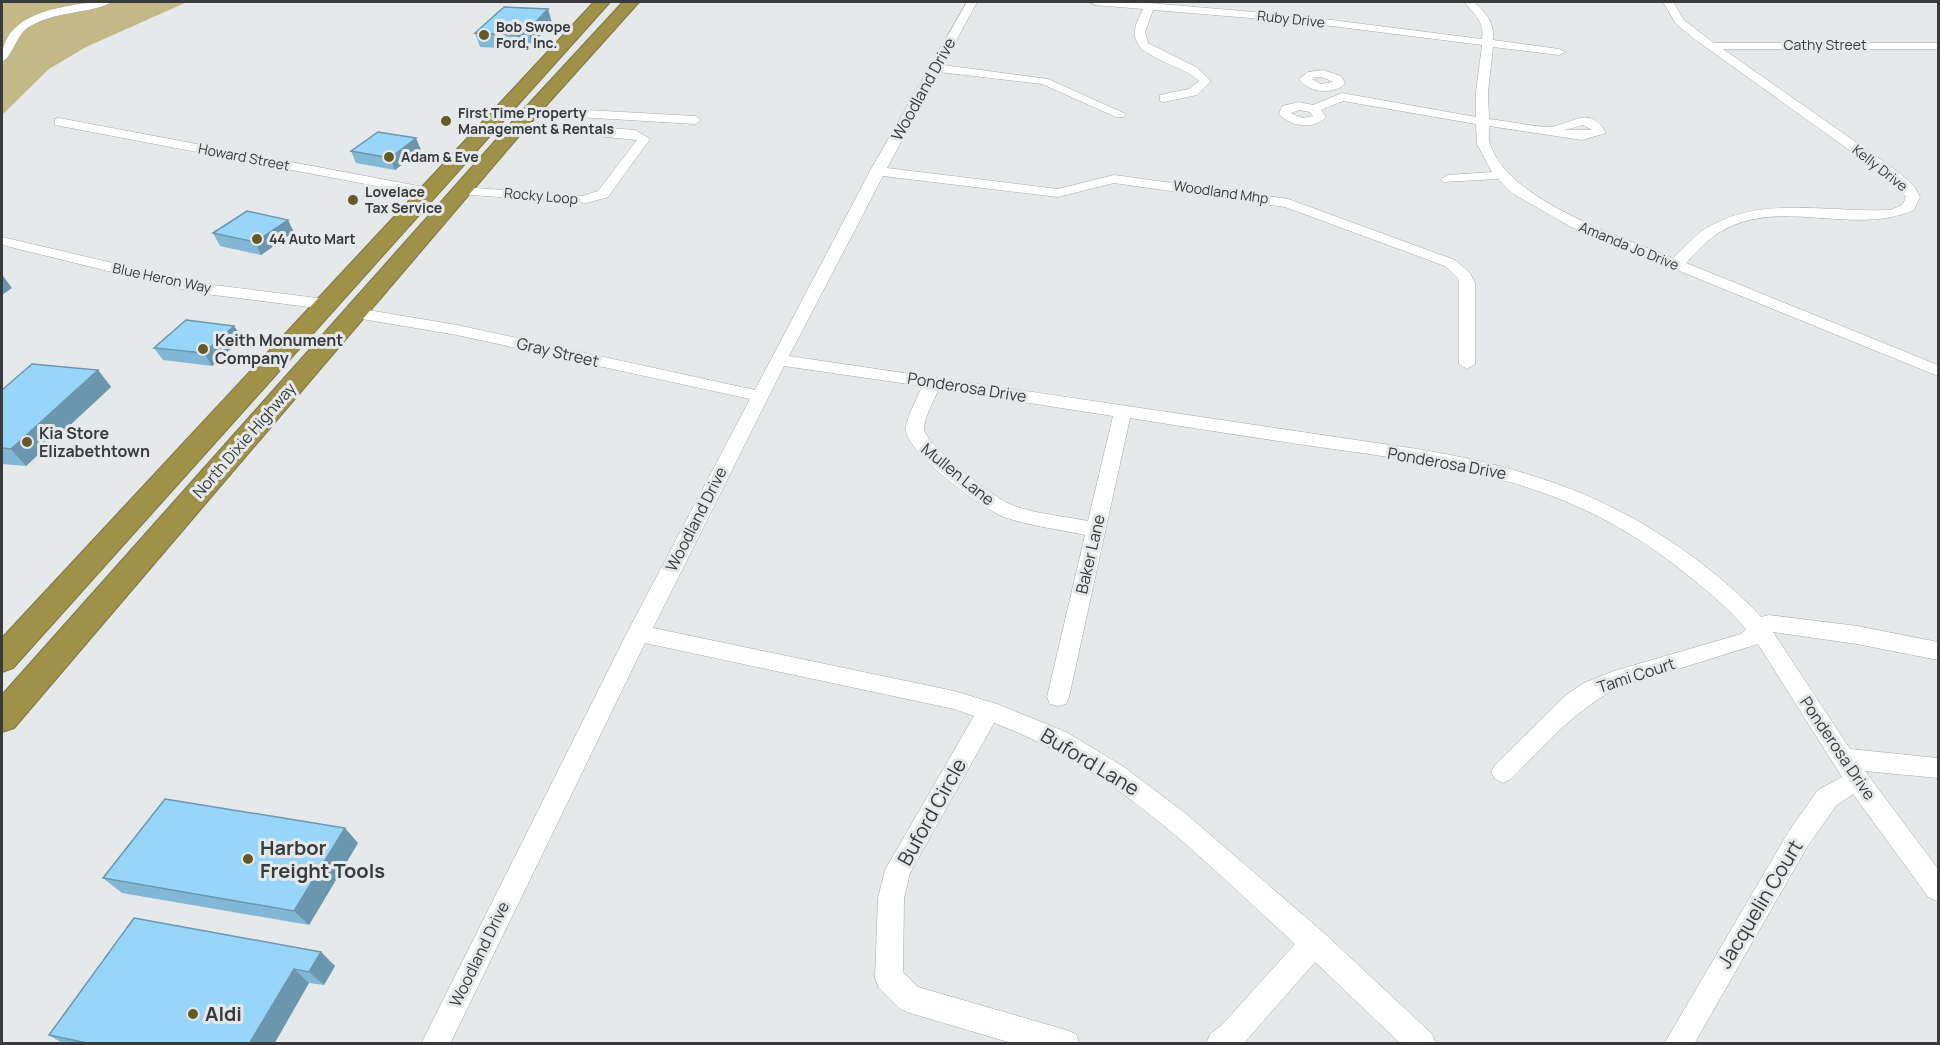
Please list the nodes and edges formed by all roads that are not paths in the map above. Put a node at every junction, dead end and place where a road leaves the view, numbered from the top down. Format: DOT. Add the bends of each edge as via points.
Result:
graph roads {
  1 [pos="106,2"];
  2 [pos="602,2"];
  3 [pos="615,2"];
  4 [pos="631,2"];
  5 [pos="972,2"];
  6 [pos="1095,2"];
  7 [pos="1469,2"];
  8 [pos="1668,2"];
  9 [pos="1149,6"];
  10 [pos="595,43"];
  11 [pos="1486,44"];
  12 [pos="1712,46"];
  13 [pos="1938,46"];
  14 [pos="1559,52"];
  15 [pos="2,58"];
  16 [pos="551,58"];
  17 [pos="935,68"];
  18 [pos="1331,87"];
  19 [pos="1342,97"];
  20 [pos="1164,98"];
  21 [pos="1314,109"];
  22 [pos="1120,114"];
  23 [pos="518,116"];
  24 [pos="695,120"];
  25 [pos="59,122"];
  26 [pos="1481,122"];
  27 [pos="1547,131"];
  28 [pos="499,148"];
  29 [pos="877,171"];
  30 [pos="1501,175"];
  31 [pos="1448,179"];
  32 [pos="462,191"];
  33 [pos="429,192"];
  34 [pos="2,241"];
  35 [pos="1675,265"];
  36 [pos="325,304"];
  37 [pos="356,313"];
  38 [pos="778,360"];
  39 [pos="1467,364"];
  40 [pos="1938,371"];
  41 [pos="933,381"];
  42 [pos="759,396"];
  43 [pos="1123,411"];
  44 [pos="1095,530"];
  45 [pos="59,596"];
  46 [pos="1759,629"];
  47 [pos="638,633"];
  48 [pos="1938,651"];
  49 [pos="2,659"];
  50 [pos="14,682"];
  51 [pos="1058,697"];
  52 [pos="989,711"];
  53 [pos="2,718"];
  54 [pos="1844,759"];
  55 [pos="1938,768"];
  56 [pos="1503,772"];
  57 [pos="1859,781"];
  58 [pos="1938,889"];
  59 [pos="1315,942"];
  60 [pos="435,1044"];
  61 [pos="1066,1044"];
  62 [pos="1220,1044"];
  63 [pos="1422,1044"];
  64 [pos="1678,1044"];
  1 -- 15 [label="street" via="25,25 12,35"];
  2 -- 16 [label="highway, North Dixie Highway"];
  3 -- 10 [label="highway" via="587,34 586,38"];
  4 -- 10 [label="highway, North Dixie Highway"];
  5 -- 17 [label="street, Woodland Drive"];
  6 -- 9 [label="street, Ruby Drive"];
  7 -- 11 [label="street, Amanda Jo Drive" via="1488,26"];
  8 -- 12 [label="street, Kelly Drive" via="1680,22"];
  9 -- 11 [label="street, Ruby Drive" via="1300,19"];
  9 -- 20 [label="street" via="1140,32 1143,44 1205,81 1196,91"];
  10 -- 23 [label="highway, North Dixie Highway"];
  11 -- 14 [label="street, Ruby Drive"];
  11 -- 26 [label="street, Amanda Jo Drive"];
  12 -- 13 [label="street, Cathy Street"];
  12 -- 35 [label="street, Kelly Drive" via="1892,174 1909,189 1912,202 1900,212 1883,215 1776,214 1740,219 1710,232"];
  16 -- 23 [label="highway, North Dixie Highway"];
  16 -- 28 [label="highway" via="559,59 560,63 500,130"];
  17 -- 22 [label="street" via="1044,81"];
  17 -- 29 [label="street, Woodland Drive"];
  18 -- 19 [label="street"];
  19 -- 21 [label="street"];
  19 -- 26 [label="street"];
  23 -- 24 [label="street"];
  23 -- 28 [label="highway, North Dixie Highway"];
  23 -- 32 [label="street, Rocky Loop" via="635,134 644,139 607,190 597,197 582,200"];
  23 -- 33 [label="highway, North Dixie Highway"];
  23 -- 37 [label="highway" via="475,153 351,292 347,306"];
  25 -- 33 [label="street, Howard Street"];
  26 -- 27 [label="street"];
  26 -- 30 [label="street, Amanda Jo Drive" via="1487,153"];
  28 -- 32 [label="highway, North Dixie Highway"];
  29 -- 38 [label="street, Woodland Drive"];
  29 -- 39 [label="street, Woodland Mhp" via="1058,193 1114,179 1288,203 1428,254 1459,270 1467,284"];
  30 -- 31 [label="street"];
  30 -- 35 [label="street, Amanda Jo Drive" via="1556,214"];
  32 -- 37 [label="highway, North Dixie Highway"];
  33 -- 36 [label="highway, North Dixie Highway"];
  34 -- 36 [label="street, Blue Heron Way" via="198,288"];
  35 -- 40 [label="street, Amanda Jo Drive"];
  36 -- 45 [label="highway, North Dixie Highway"];
  36 -- 50 [label="highway" via="324,321 311,338 60,623"];
  37 -- 42 [label="street, Gray Street" via="457,330"];
  37 -- 50 [label="highway, North Dixie Highway"];
  38 -- 41 [label="street, Ponderosa Drive"];
  38 -- 42 [label="street, Woodland Drive"];
  41 -- 43 [label="street, Ponderosa Drive"];
  41 -- 44 [label="street, Mullen Lane" via="915,428 918,441 930,453 994,505"];
  42 -- 47 [label="street, Woodland Drive"];
  43 -- 44 [label="street, Baker Lane"];
  43 -- 46 [label="street, Ponderosa Drive" via="1435,459 1489,469 1561,490 1633,526 1715,587"];
  44 -- 51 [label="street, Baker Lane"];
  45 -- 49 [label="highway, North Dixie Highway"];
  45 -- 50 [label="highway" via="32,640"];
  46 -- 48 [label="street" via="1775,623"];
  46 -- 54 [label="street, Ponderosa Drive"];
  46 -- 56 [label="street, Tami Court" via="1748,640 1592,690 1574,702"];
  47 -- 52 [label="street, Buford Lane" via="954,700"];
  47 -- 60 [label="street, Woodland Drive"];
  50 -- 53 [label="highway, North Dixie Highway"];
  52 -- 59 [label="street, Buford Lane" via="1072,747 1151,799"];
  52 -- 61 [label="street, Buford Circle" via="898,870 891,898 889,978 910,999"];
  54 -- 55 [label="street"];
  54 -- 57 [label="street, Ponderosa Drive"];
  57 -- 58 [label="street, Ponderosa Drive"];
  57 -- 64 [label="street, Jacquelin Court" via="1839,788 1827,798 1798,839"];
  59 -- 62 [label="street"];
  59 -- 63 [label="street, Buford Lane"];
}
